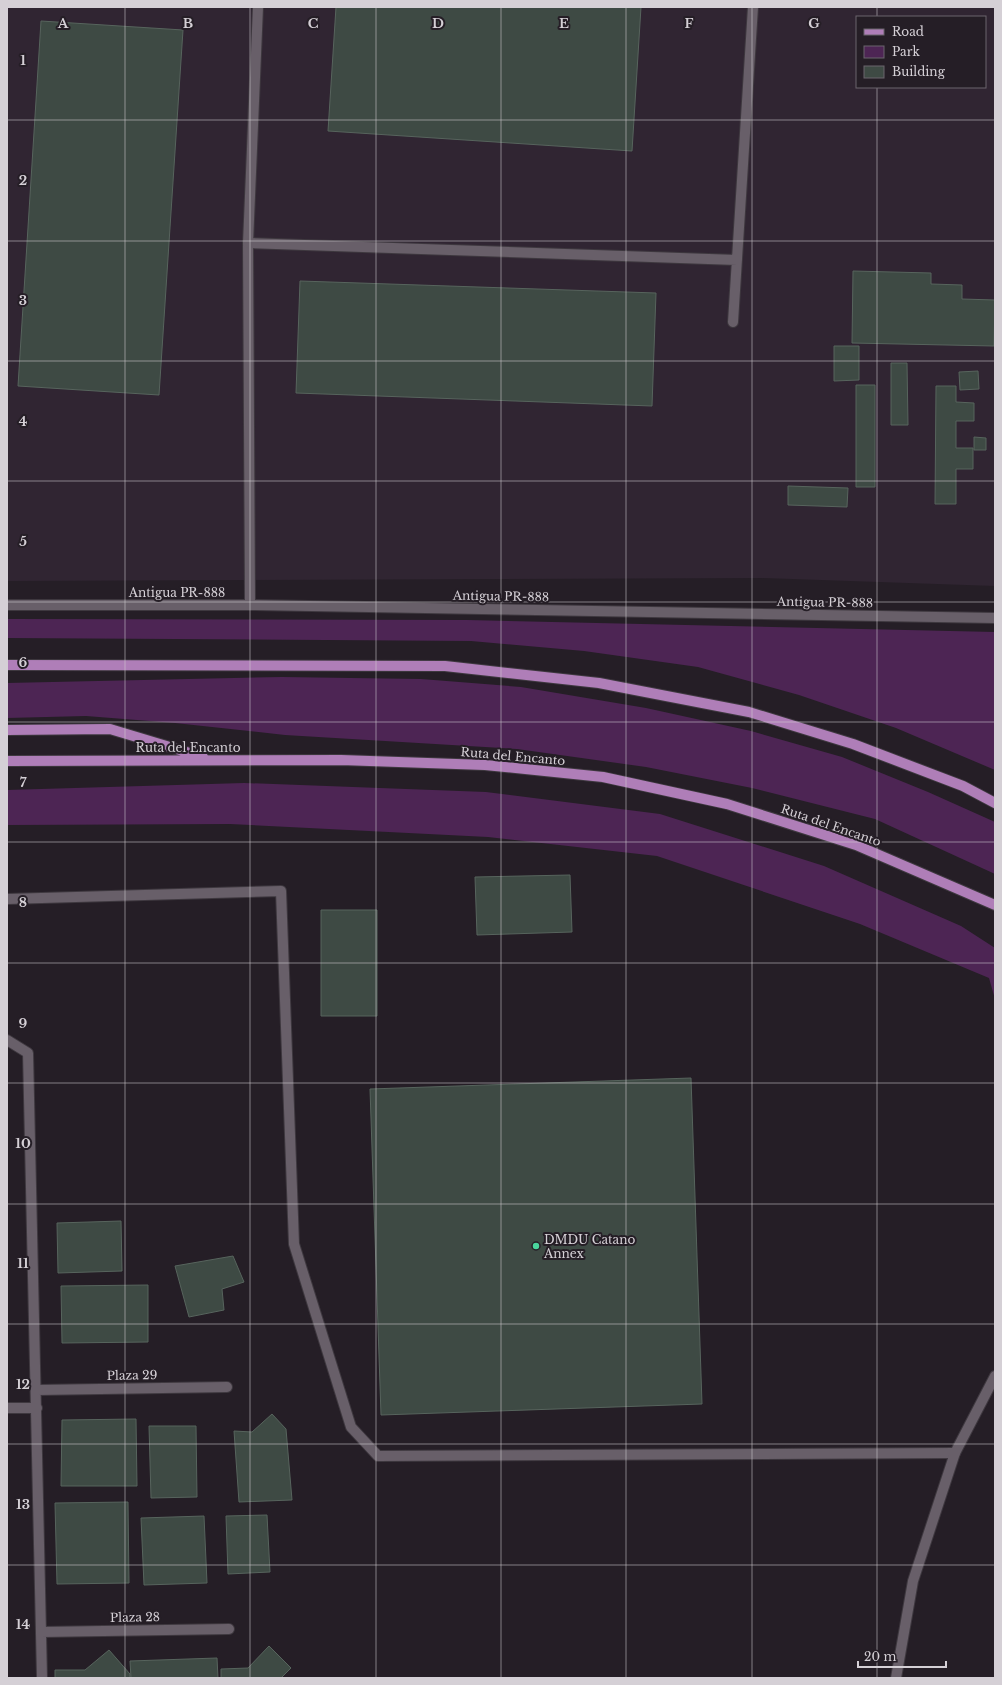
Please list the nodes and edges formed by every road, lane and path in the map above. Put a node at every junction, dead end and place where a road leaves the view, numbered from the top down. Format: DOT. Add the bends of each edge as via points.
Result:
graph roads {
  1 [pos="258,7"];
  2 [pos="753,7"];
  3 [pos="248,243"];
  4 [pos="737,260"];
  5 [pos="733,322"];
  6 [pos="7,605"];
  7 [pos="250,605"];
  8 [pos="995,618"];
  9 [pos="7,665"];
  10 [pos="7,730"];
  11 [pos="214,760"];
  12 [pos="7,761"];
  13 [pos="995,803"];
  14 [pos="7,899"];
  15 [pos="995,905"];
  16 [pos="7,1040"];
  17 [pos="995,1376"];
  18 [pos="227,1386"];
  19 [pos="37,1390"];
  20 [pos="7,1408"];
  21 [pos="37,1408"];
  22 [pos="955,1453"];
  23 [pos="229,1629"];
  24 [pos="41,1632"];
  25 [pos="42,1678"];
  26 [pos="896,1678"];
  1 -- 3 [label="street"];
  2 -- 4 [label="street"];
  3 -- 4 [label="street"];
  3 -- 7 [label="street"];
  4 -- 5 [label="street"];
  6 -- 7 [label="street, Antigua PR-888"];
  7 -- 8 [label="street, Antigua PR-888"];
  9 -- 13 [label="main road" via="446,666 599,683 749,712 853,744 963,786"];
  10 -- 11 [label="main road" via="110,729"];
  11 -- 12 [label="main road, Ruta del Encanto"];
  11 -- 15 [label="main road, Ruta del Encanto" via="341,760 485,765 602,777 727,804 856,845"];
  14 -- 22 [label="street" via="281,891 294,1244 351,1427 378,1456"];
  16 -- 19 [label="street" via="28,1053"];
  17 -- 22 [label="street"];
  18 -- 19 [label="street, Plaza 29"];
  19 -- 21 [label="street"];
  20 -- 21 [label="street"];
  21 -- 24 [label="street"];
  22 -- 26 [label="street" via="913,1581"];
  23 -- 24 [label="street, Plaza 28"];
  24 -- 25 [label="street"];
}
